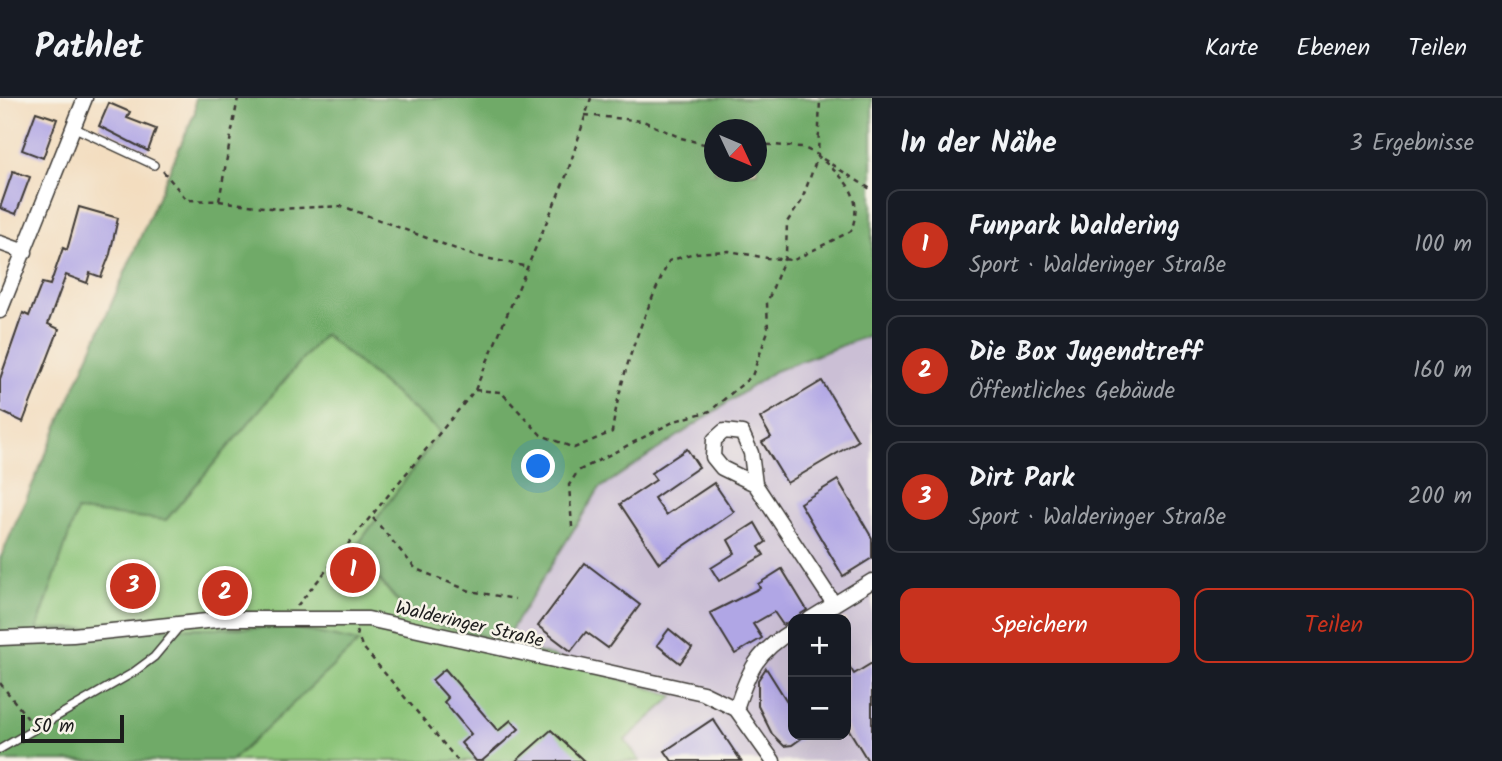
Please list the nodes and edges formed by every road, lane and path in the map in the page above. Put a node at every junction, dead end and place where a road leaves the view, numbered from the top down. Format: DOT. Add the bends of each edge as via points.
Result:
graph roads {
  1 [pos="85,98"];
  2 [pos="238,98"];
  3 [pos="591,98"];
  4 [pos="820,98"];
  5 [pos="585,115"];
  6 [pos="75,128"];
  7 [pos="704,144"];
  8 [pos="767,145"];
  9 [pos="818,156"];
  10 [pos="154,164"];
  11 [pos="872,190"];
  12 [pos="219,201"];
  13 [pos="0,243"];
  14 [pos="24,252"];
  15 [pos="784,259"];
  16 [pos="528,267"];
  17 [pos="0,311"];
  18 [pos="475,390"];
  19 [pos="755,484"];
  20 [pos="372,517"];
  21 [pos="572,527"];
  22 [pos="872,581"];
  23 [pos="515,599"];
  24 [pos="834,604"];
  25 [pos="818,614"];
  26 [pos="352,618"];
  27 [pos="285,619"];
  28 [pos="181,625"];
  29 [pos="788,633"];
  30 [pos="0,638"];
  31 [pos="0,683"];
  32 [pos="736,709"];
  33 [pos="36,728"];
  34 [pos="0,749"];
  35 [pos="458,761"];
  36 [pos="773,761"];
  1 -- 6 [label="street"];
  2 -- 12 [label="path"];
  3 -- 5 [label="path"];
  4 -- 9 [label="path"];
  5 -- 7 [label="path" via="643,121"];
  5 -- 16 [label="path" via="567,174"];
  6 -- 10 [label="lane"];
  6 -- 14 [label="street"];
  8 -- 9 [label="path" via="802,147"];
  9 -- 11 [label="path"];
  9 -- 15 [label="path" via="801,202 787,222"];
  9 -- 15 [label="path" via="848,183 858,213 851,231 794,260"];
  10 -- 12 [label="path" via="187,200"];
  12 -- 16 [label="path" via="278,209 342,206 472,255"];
  13 -- 14 [label="street"];
  14 -- 17 [label="street"];
  15 -- 18 [label="path" via="729,251 694,253 669,261 626,367 612,432 574,448 541,435 501,392"];
  15 -- 21 [label="path" via="767,303 768,331 752,376 710,411 675,421 578,471 569,485"];
  16 -- 18 [label="path"];
  18 -- 20 [label="path"];
  19 -- 24 [label="street"];
  20 -- 23 [label="path" via="416,569 470,591"];
  20 -- 27 [label="path"];
  22 -- 24 [label="street"];
  24 -- 25 [label="street"];
  26 -- 27 [label="street, Walderinger Straße"];
  26 -- 32 [label="street, Walderinger Straße" via="703,693"];
  26 -- 35 [label="path" via="362,646"];
  27 -- 28 [label="street, Walderinger Straße"];
  28 -- 30 [label="street, Walderinger Straße"];
  28 -- 33 [label="lane" via="154,657 131,674"];
  29 -- 32 [label="street" via="757,659"];
  31 -- 33 [label="path"];
  32 -- 36 [label="street, Walderinger Straße"];
  33 -- 34 [label="lane"];
}
